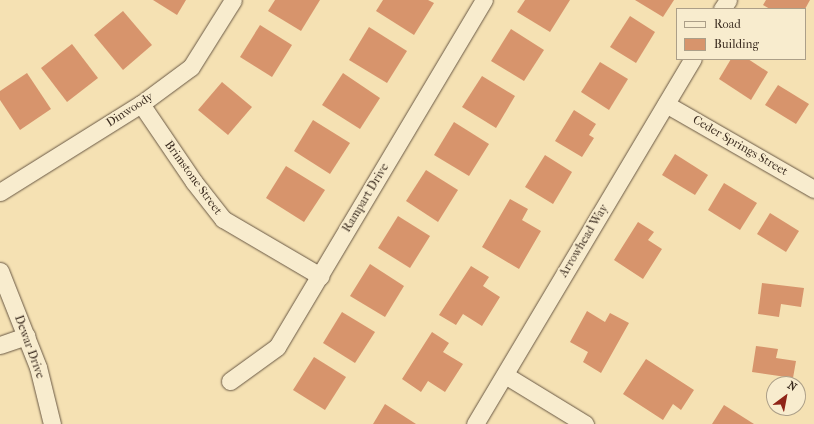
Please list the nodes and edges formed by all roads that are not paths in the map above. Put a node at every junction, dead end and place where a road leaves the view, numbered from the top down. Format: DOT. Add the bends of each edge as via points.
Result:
graph roads {
  1 [pos="233,0"];
  2 [pos="484,0"];
  3 [pos="692,60"];
  4 [pos="141,104"];
  5 [pos="666,104"];
  6 [pos="814,189"];
  7 [pos="0,192"];
  8 [pos="0,271"];
  9 [pos="320,276"];
  10 [pos="26,336"];
  11 [pos="0,345"];
  12 [pos="505,375"];
  13 [pos="230,381"];
  14 [pos="52,424"];
  15 [pos="475,424"];
  16 [pos="585,424"];
  1 -- 4 [label="street, Dinwoody" via="191,67"];
  2 -- 9 [label="street, Rampart Drive"];
  3 -- 5 [label="street, Arrowhead Way"];
  4 -- 7 [label="street, Dinwoody"];
  4 -- 9 [label="street, Brimstone Street" via="194,182 223,219"];
  5 -- 6 [label="street, Ceder Springs Street"];
  5 -- 12 [label="street, Arrowhead Way"];
  8 -- 10 [label="street, Dewar Drive"];
  9 -- 13 [label="street, Rampart Drive" via="277,347"];
  10 -- 11 [label="street"];
  10 -- 14 [label="street, Dewar Drive" via="38,367"];
  12 -- 15 [label="street, Arrowhead Way"];
  12 -- 16 [label="street"];
}
